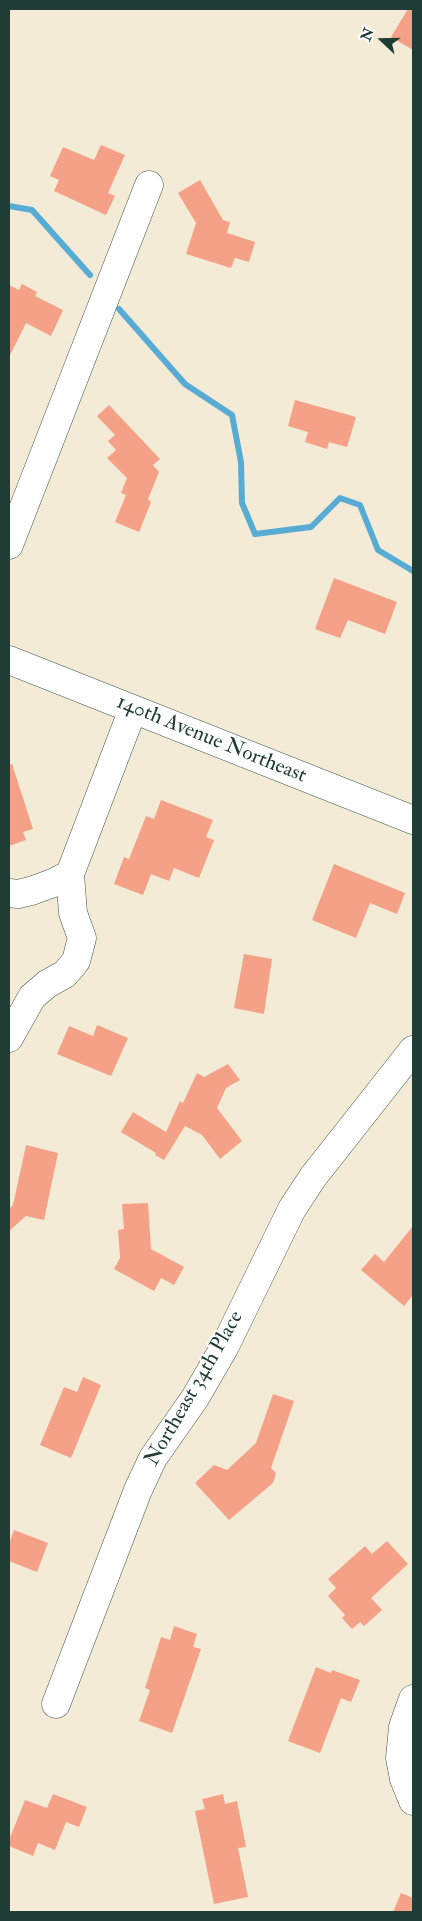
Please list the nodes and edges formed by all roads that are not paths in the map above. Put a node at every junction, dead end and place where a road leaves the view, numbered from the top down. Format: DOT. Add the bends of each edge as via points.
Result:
graph roads {
  1 [pos="149,185"];
  2 [pos="9,545"];
  3 [pos="9,660"];
  4 [pos="133,709"];
  5 [pos="413,820"];
  6 [pos="70,874"];
  7 [pos="9,893"];
  8 [pos="9,1038"];
  9 [pos="413,1050"];
  10 [pos="413,1699"];
  11 [pos="56,1704"];
  12 [pos="413,1801"];
  1 -- 2 [label="street"];
  3 -- 4 [label="street, 140th Avenue Northeast"];
  4 -- 5 [label="street, 140th Avenue Northeast"];
  4 -- 6 [label="street"];
  6 -- 7 [label="street" via="32,891"];
  6 -- 8 [label="street" via="73,913 82,938 76,961 65,974 32,997"];
  9 -- 11 [label="street, Northeast 34th Place" via="313,1177 292,1209 224,1348 195,1398 153,1458"];
  10 -- 12 [label="street" via="404,1727 400,1758"];
}
